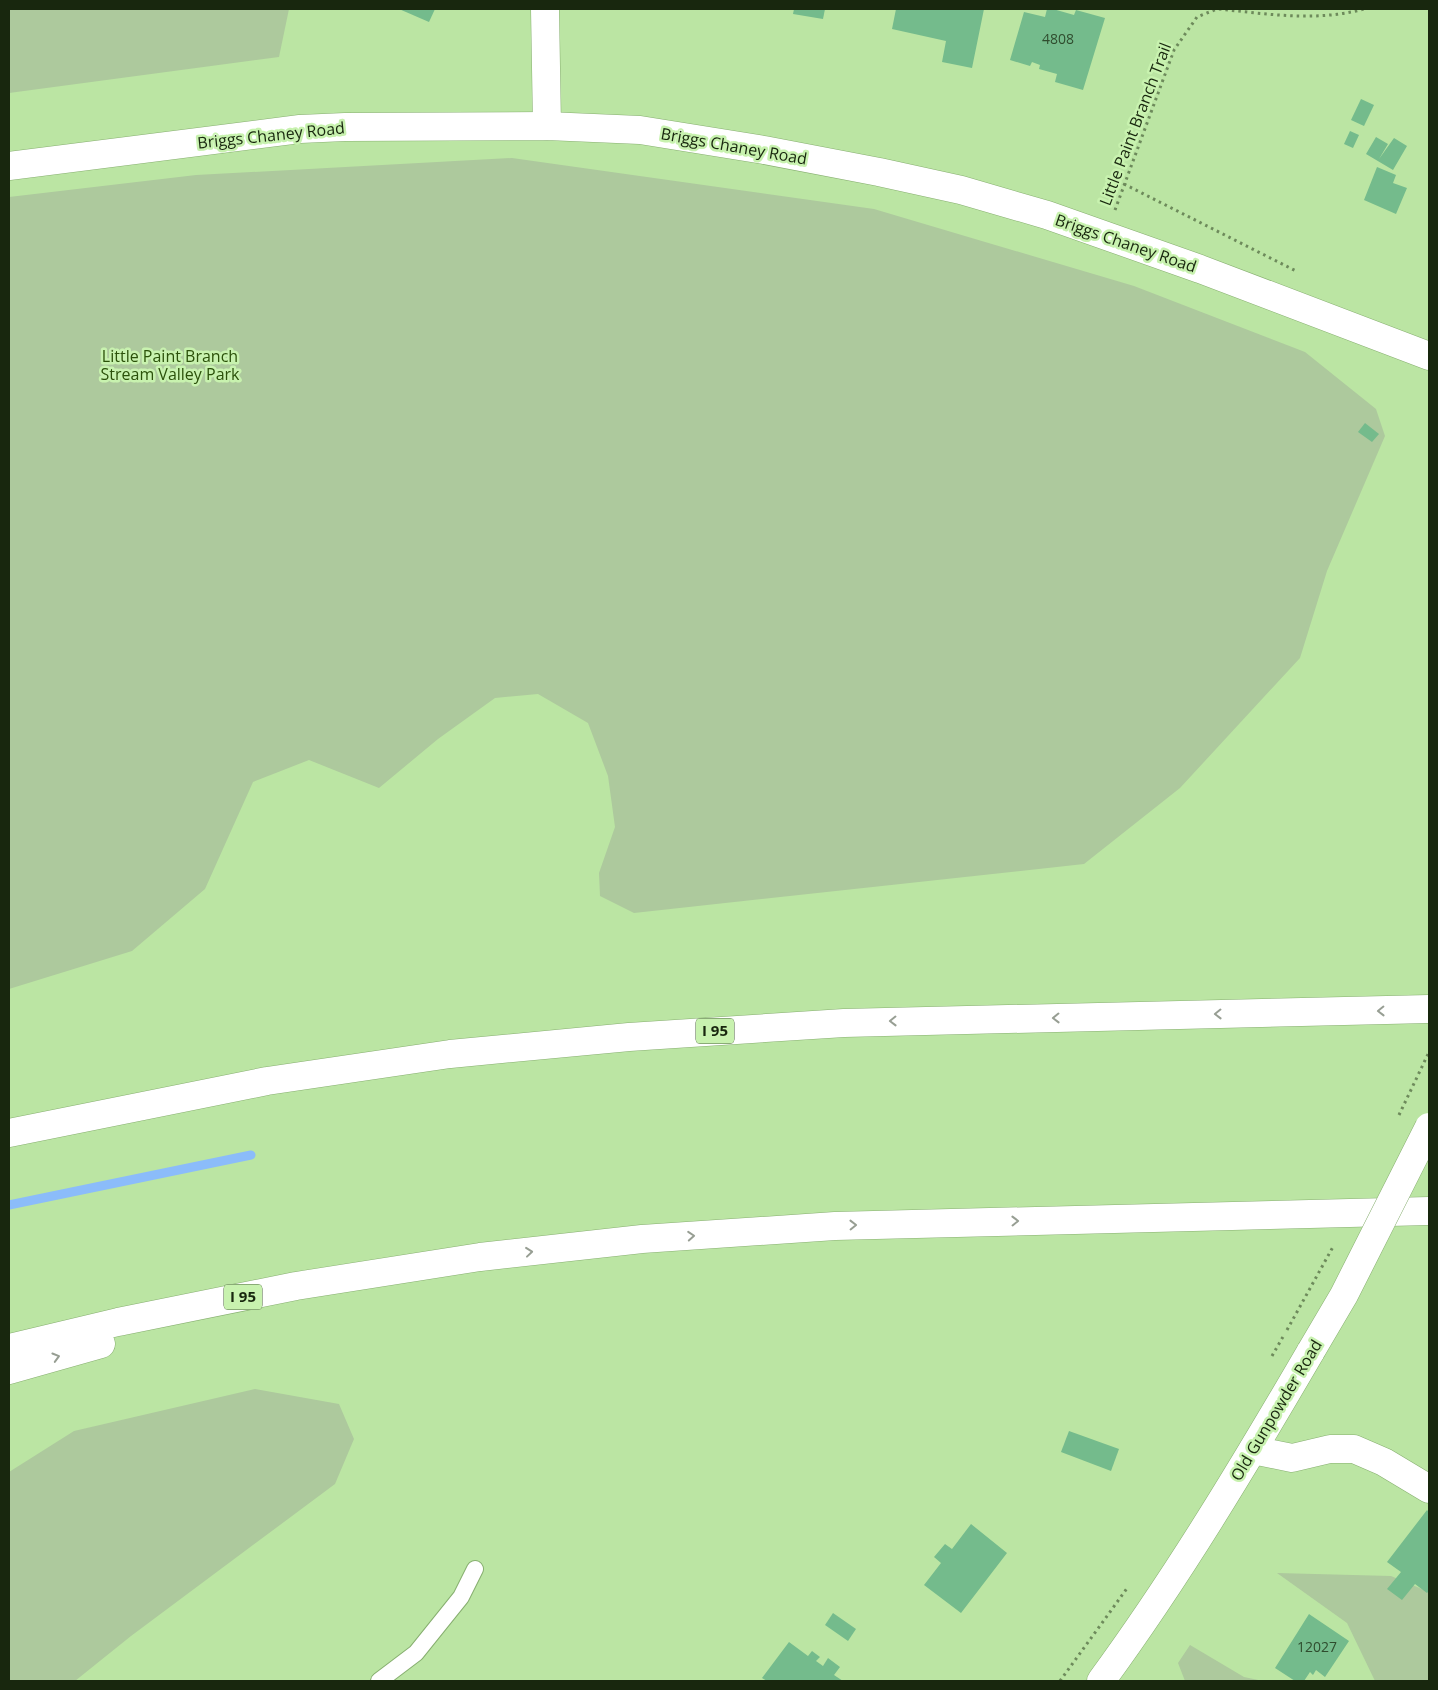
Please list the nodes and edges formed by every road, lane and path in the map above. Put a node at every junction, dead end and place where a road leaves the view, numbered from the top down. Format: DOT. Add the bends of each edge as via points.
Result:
graph roads {
  1 [pos="545,9"];
  2 [pos="1218,9"];
  3 [pos="1364,9"];
  4 [pos="547,126"];
  5 [pos="9,166"];
  6 [pos="1124,184"];
  7 [pos="1106,236"];
  8 [pos="1300,274"];
  9 [pos="1429,356"];
  10 [pos="1429,1009"];
  11 [pos="1429,1052"];
  12 [pos="1395,1124"];
  13 [pos="1429,1127"];
  14 [pos="9,1133"];
  15 [pos="1429,1212"];
  16 [pos="1338,1237"];
  17 [pos="480,1257"];
  18 [pos="9,1348"];
  19 [pos="1272,1356"];
  20 [pos="9,1370"];
  21 [pos="1253,1450"];
  22 [pos="1429,1489"];
  23 [pos="475,1569"];
  24 [pos="1129,1585"];
  25 [pos="379,1681"];
  26 [pos="1060,1681"];
  27 [pos="1100,1681"];
  1 -- 4 [label="main road"];
  2 -- 3 [label="path, Little Paint Branch Trail" via="1288,16 1346,14"];
  2 -- 6 [label="path, Little Paint Branch Trail" via="1198,17 1174,50"];
  4 -- 5 [label="main road, Briggs Chaney Road" via="300,129"];
  4 -- 7 [label="main road, Briggs Chaney Road" via="640,130 878,172 961,190"];
  6 -- 7 [label="path, Little Paint Branch Trail"];
  6 -- 8 [label="path"];
  7 -- 9 [label="main road, Briggs Chaney Road"];
  10 -- 14 [label="main road, I 95, one-way" via="844,1023 630,1037 450,1054 277,1079"];
  11 -- 12 [label="path, bridge"];
  13 -- 21 [label="main road, Old Gunpowder Road, bridge" via="1352,1278"];
  17 -- 15 [label="main road, I 95, one-way" via="642,1239 835,1226"];
  16 -- 19 [label="path, bridge"];
  17 -- 18 [label="main road, I 95" via="296,1286"];
  20 -- 17 [label="main road, one-way" via="121,1338"];
  21 -- 22 [label="main road" via="1292,1458 1330,1449 1354,1450 1384,1462"];
  21 -- 27 [label="main road, Old Gunpowder Road" via="1190,1550"];
  23 -- 25 [label="lane" via="461,1597 416,1653"];
  24 -- 26 [label="path"];
}
